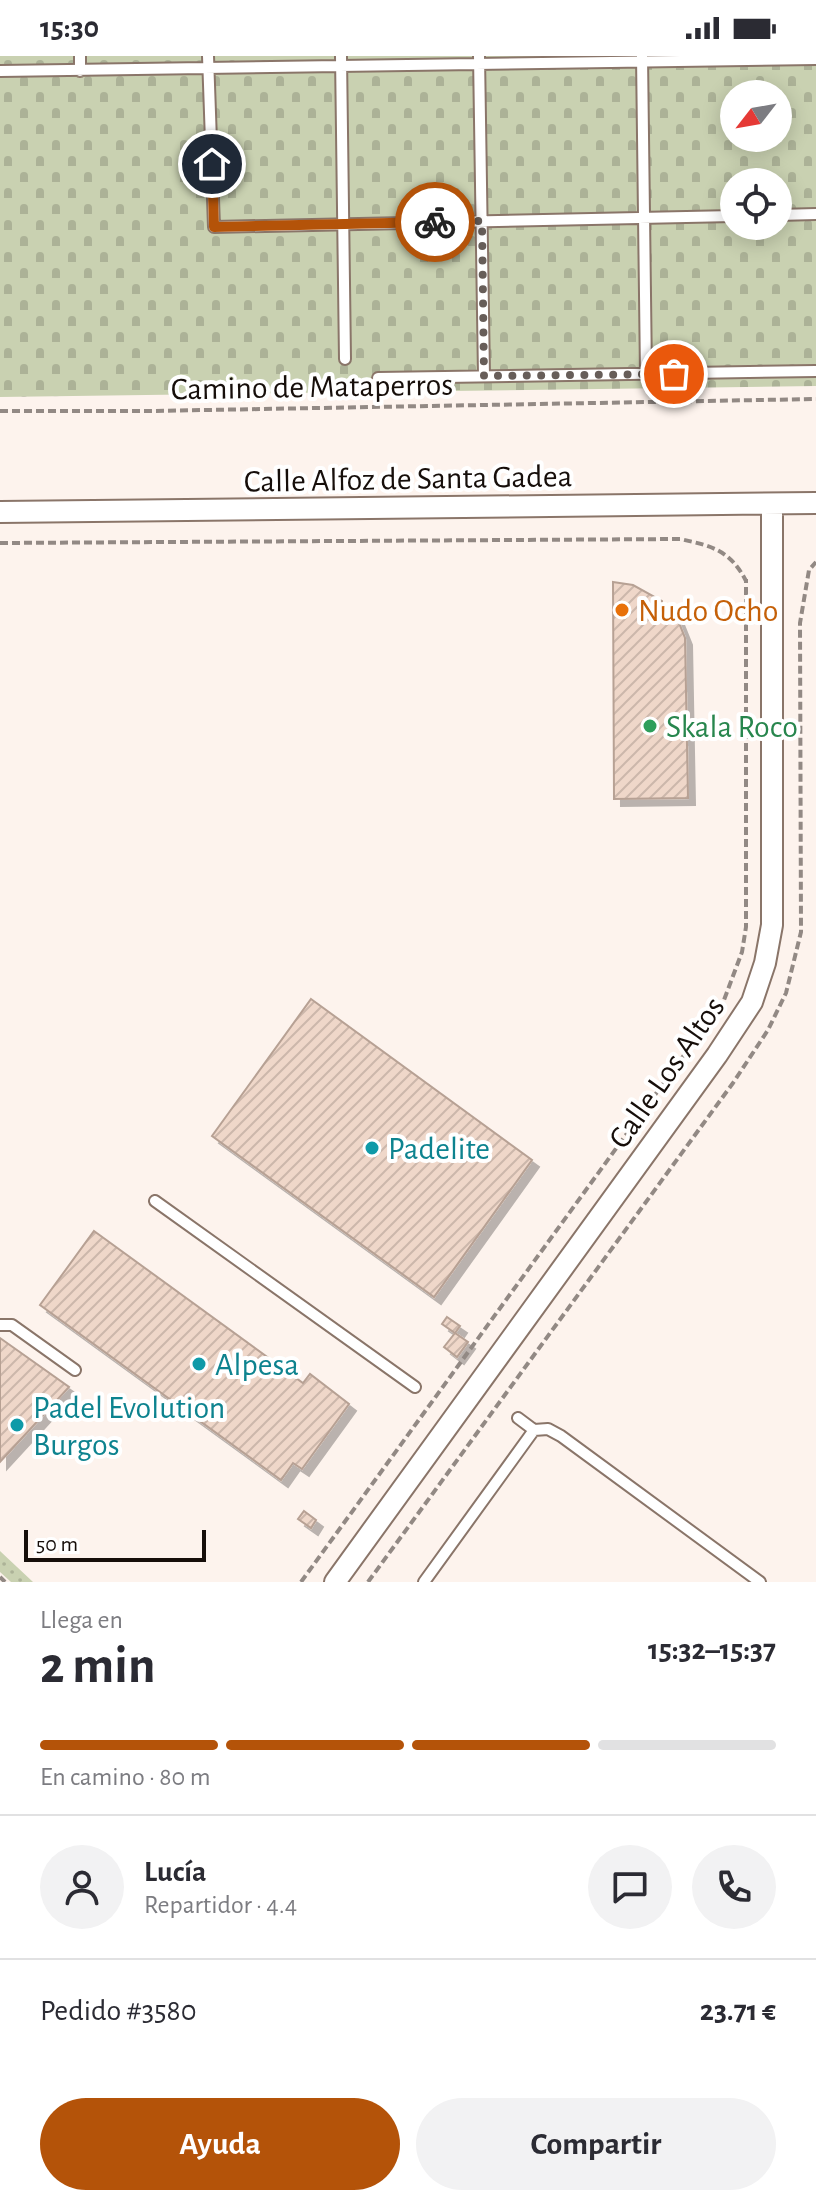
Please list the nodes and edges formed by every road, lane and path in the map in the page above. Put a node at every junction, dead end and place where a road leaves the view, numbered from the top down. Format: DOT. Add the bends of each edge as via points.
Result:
graph roads {
  1 [pos="80,56"];
  2 [pos="208,56"];
  3 [pos="642,59"];
  4 [pos="816,59"];
  5 [pos="479,60"];
  6 [pos="341,61"];
  7 [pos="208,69"];
  8 [pos="0,71"];
  9 [pos="80,71"];
  10 [pos="816,214"];
  11 [pos="792,215"];
  12 [pos="720,216"];
  13 [pos="644,218"];
  14 [pos="482,221"];
  15 [pos="343,224"];
  16 [pos="345,359"];
  17 [pos="816,371"];
  18 [pos="646,374"];
  19 [pos="484,376"];
  20 [pos="378,378"];
  21 [pos="816,399"];
  22 [pos="0,411"];
  23 [pos="816,503"];
  24 [pos="772,504"];
  25 [pos="0,512"];
  26 [pos="0,543"];
  27 [pos="816,562"];
  28 [pos="746,581"];
  29 [pos="773,581"];
  30 [pos="155,1201"];
  31 [pos="0,1325"];
  32 [pos="75,1370"];
  33 [pos="415,1387"];
  34 [pos="518,1418"];
  35 [pos="534,1430"];
  36 [pos="0,1577"];
  37 [pos="5,1582"];
  38 [pos="301,1582"];
  39 [pos="335,1582"];
  40 [pos="424,1582"];
  41 [pos="760,1582"];
  1 -- 9 [label="lane"];
  2 -- 7 [label="lane"];
  3 -- 4 [label="lane"];
  3 -- 5 [label="lane"];
  3 -- 13 [label="lane"];
  5 -- 6 [label="lane"];
  5 -- 14 [label="lane"];
  6 -- 7 [label="lane"];
  6 -- 15 [label="lane"];
  7 -- 9 [label="lane"];
  7 -- 15 [label="lane" via="214,227"];
  8 -- 9 [label="lane"];
  10 -- 11 [label="lane"];
  12 -- 13 [label="lane"];
  13 -- 14 [label="lane"];
  13 -- 18 [label="lane"];
  14 -- 15 [label="lane"];
  14 -- 19 [label="lane"];
  15 -- 16 [label="lane"];
  17 -- 18 [label="lane"];
  18 -- 19 [label="lane"];
  19 -- 20 [label="lane"];
  21 -- 22 [label="path, Camino de Mataperros"];
  23 -- 24 [label="street, Calle Alfoz de Santa Gadea"];
  24 -- 25 [label="street, Calle Alfoz de Santa Gadea"];
  24 -- 29 [label="street, Calle Los Altos"];
  26 -- 28 [label="path" via="680,539 718,548"];
  27 -- 29 [label="path" via="807,581"];
  28 -- 29 [label="path"];
  28 -- 38 [label="path" via="746,927 724,1000"];
  29 -- 39 [label="street, Calle Los Altos" via="772,925 752,1002"];
  30 -- 33 [label="lane"];
  31 -- 32 [label="lane" via="12,1325"];
  34 -- 35 [label="lane"];
  35 -- 40 [label="lane"];
  35 -- 41 [label="lane" via="548,1429 561,1436"];
  36 -- 37 [label="path"];
}
